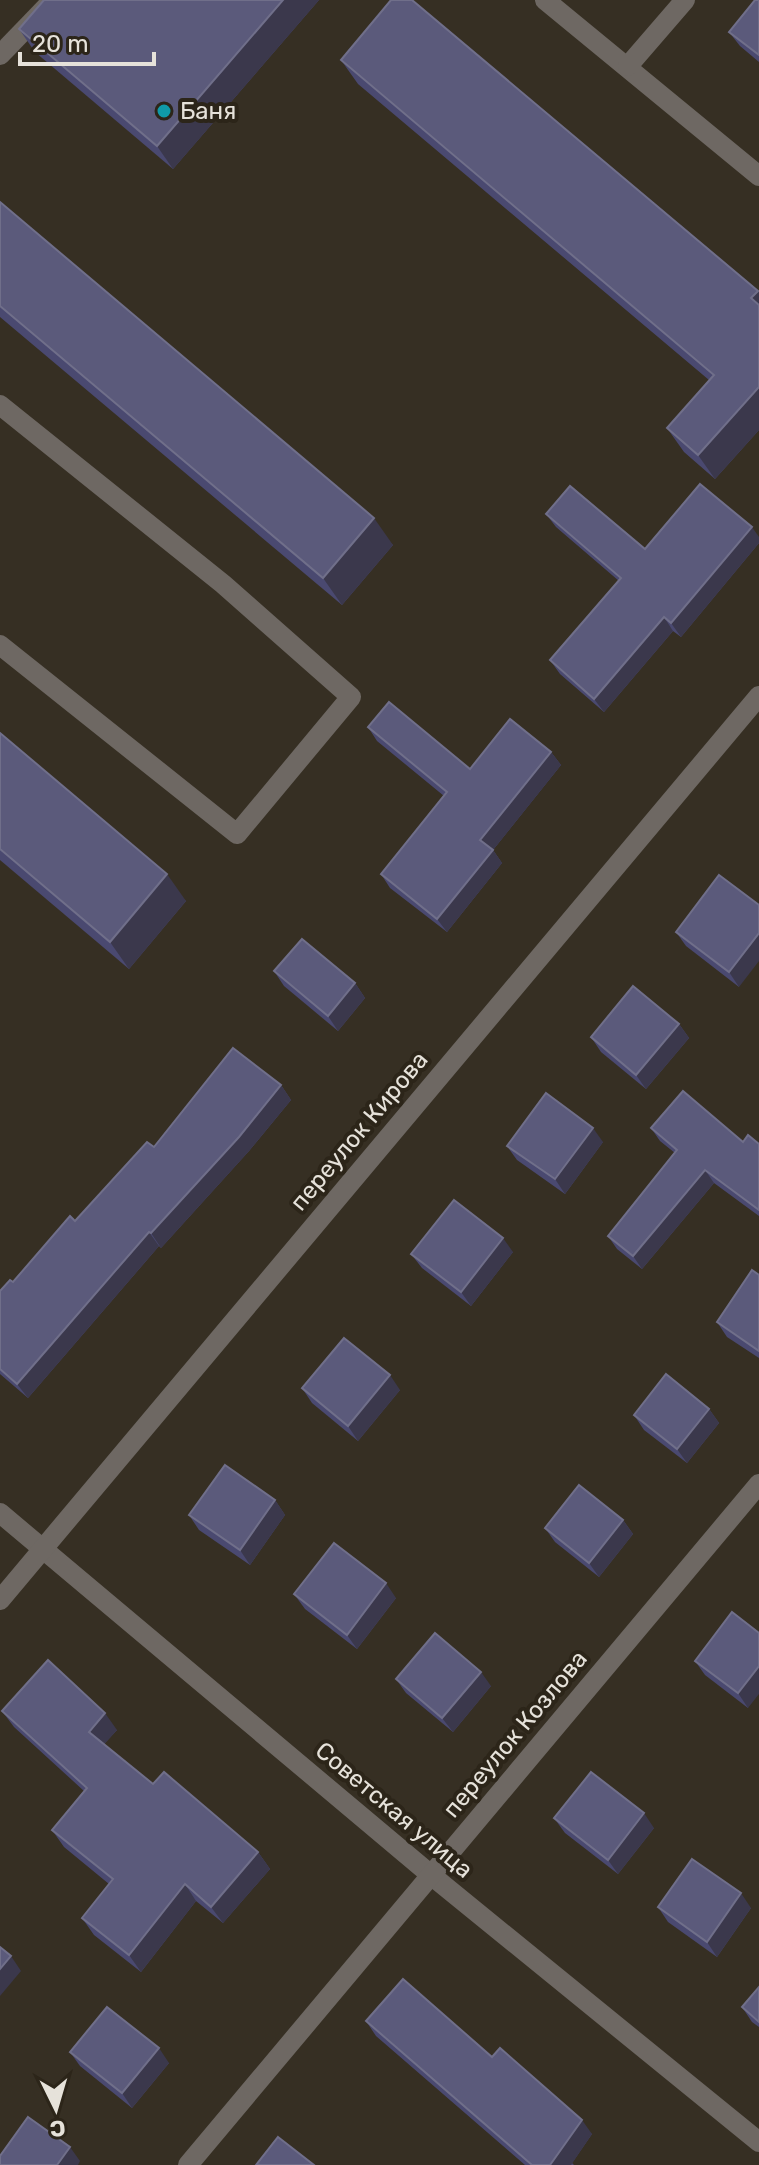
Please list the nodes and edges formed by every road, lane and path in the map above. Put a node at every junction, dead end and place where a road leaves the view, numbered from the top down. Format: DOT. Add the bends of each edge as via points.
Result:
graph roads {
  1 [pos="53,0"];
  2 [pos="545,0"];
  3 [pos="685,0"];
  4 [pos="0,55"];
  5 [pos="628,66"];
  6 [pos="759,176"];
  7 [pos="0,405"];
  8 [pos="0,645"];
  9 [pos="759,696"];
  10 [pos="759,1484"];
  11 [pos="0,1513"];
  12 [pos="42,1549"];
  13 [pos="0,1600"];
  14 [pos="431,1875"];
  15 [pos="759,2142"];
  16 [pos="188,2165"];
  1 -- 4 [label="street"];
  2 -- 5 [label="street"];
  3 -- 5 [label="street"];
  5 -- 6 [label="street"];
  7 -- 8 [label="street" via="223,584 351,697 237,834"];
  9 -- 12 [label="street, переулок Кирова"];
  10 -- 14 [label="street, переулок Козлова"];
  11 -- 12 [label="street, Советская улица"];
  12 -- 13 [label="street, переулок Кирова"];
  12 -- 14 [label="street, Советская улица"];
  14 -- 15 [label="street, Советская улица"];
  14 -- 16 [label="street, переулок Козлова"];
}
